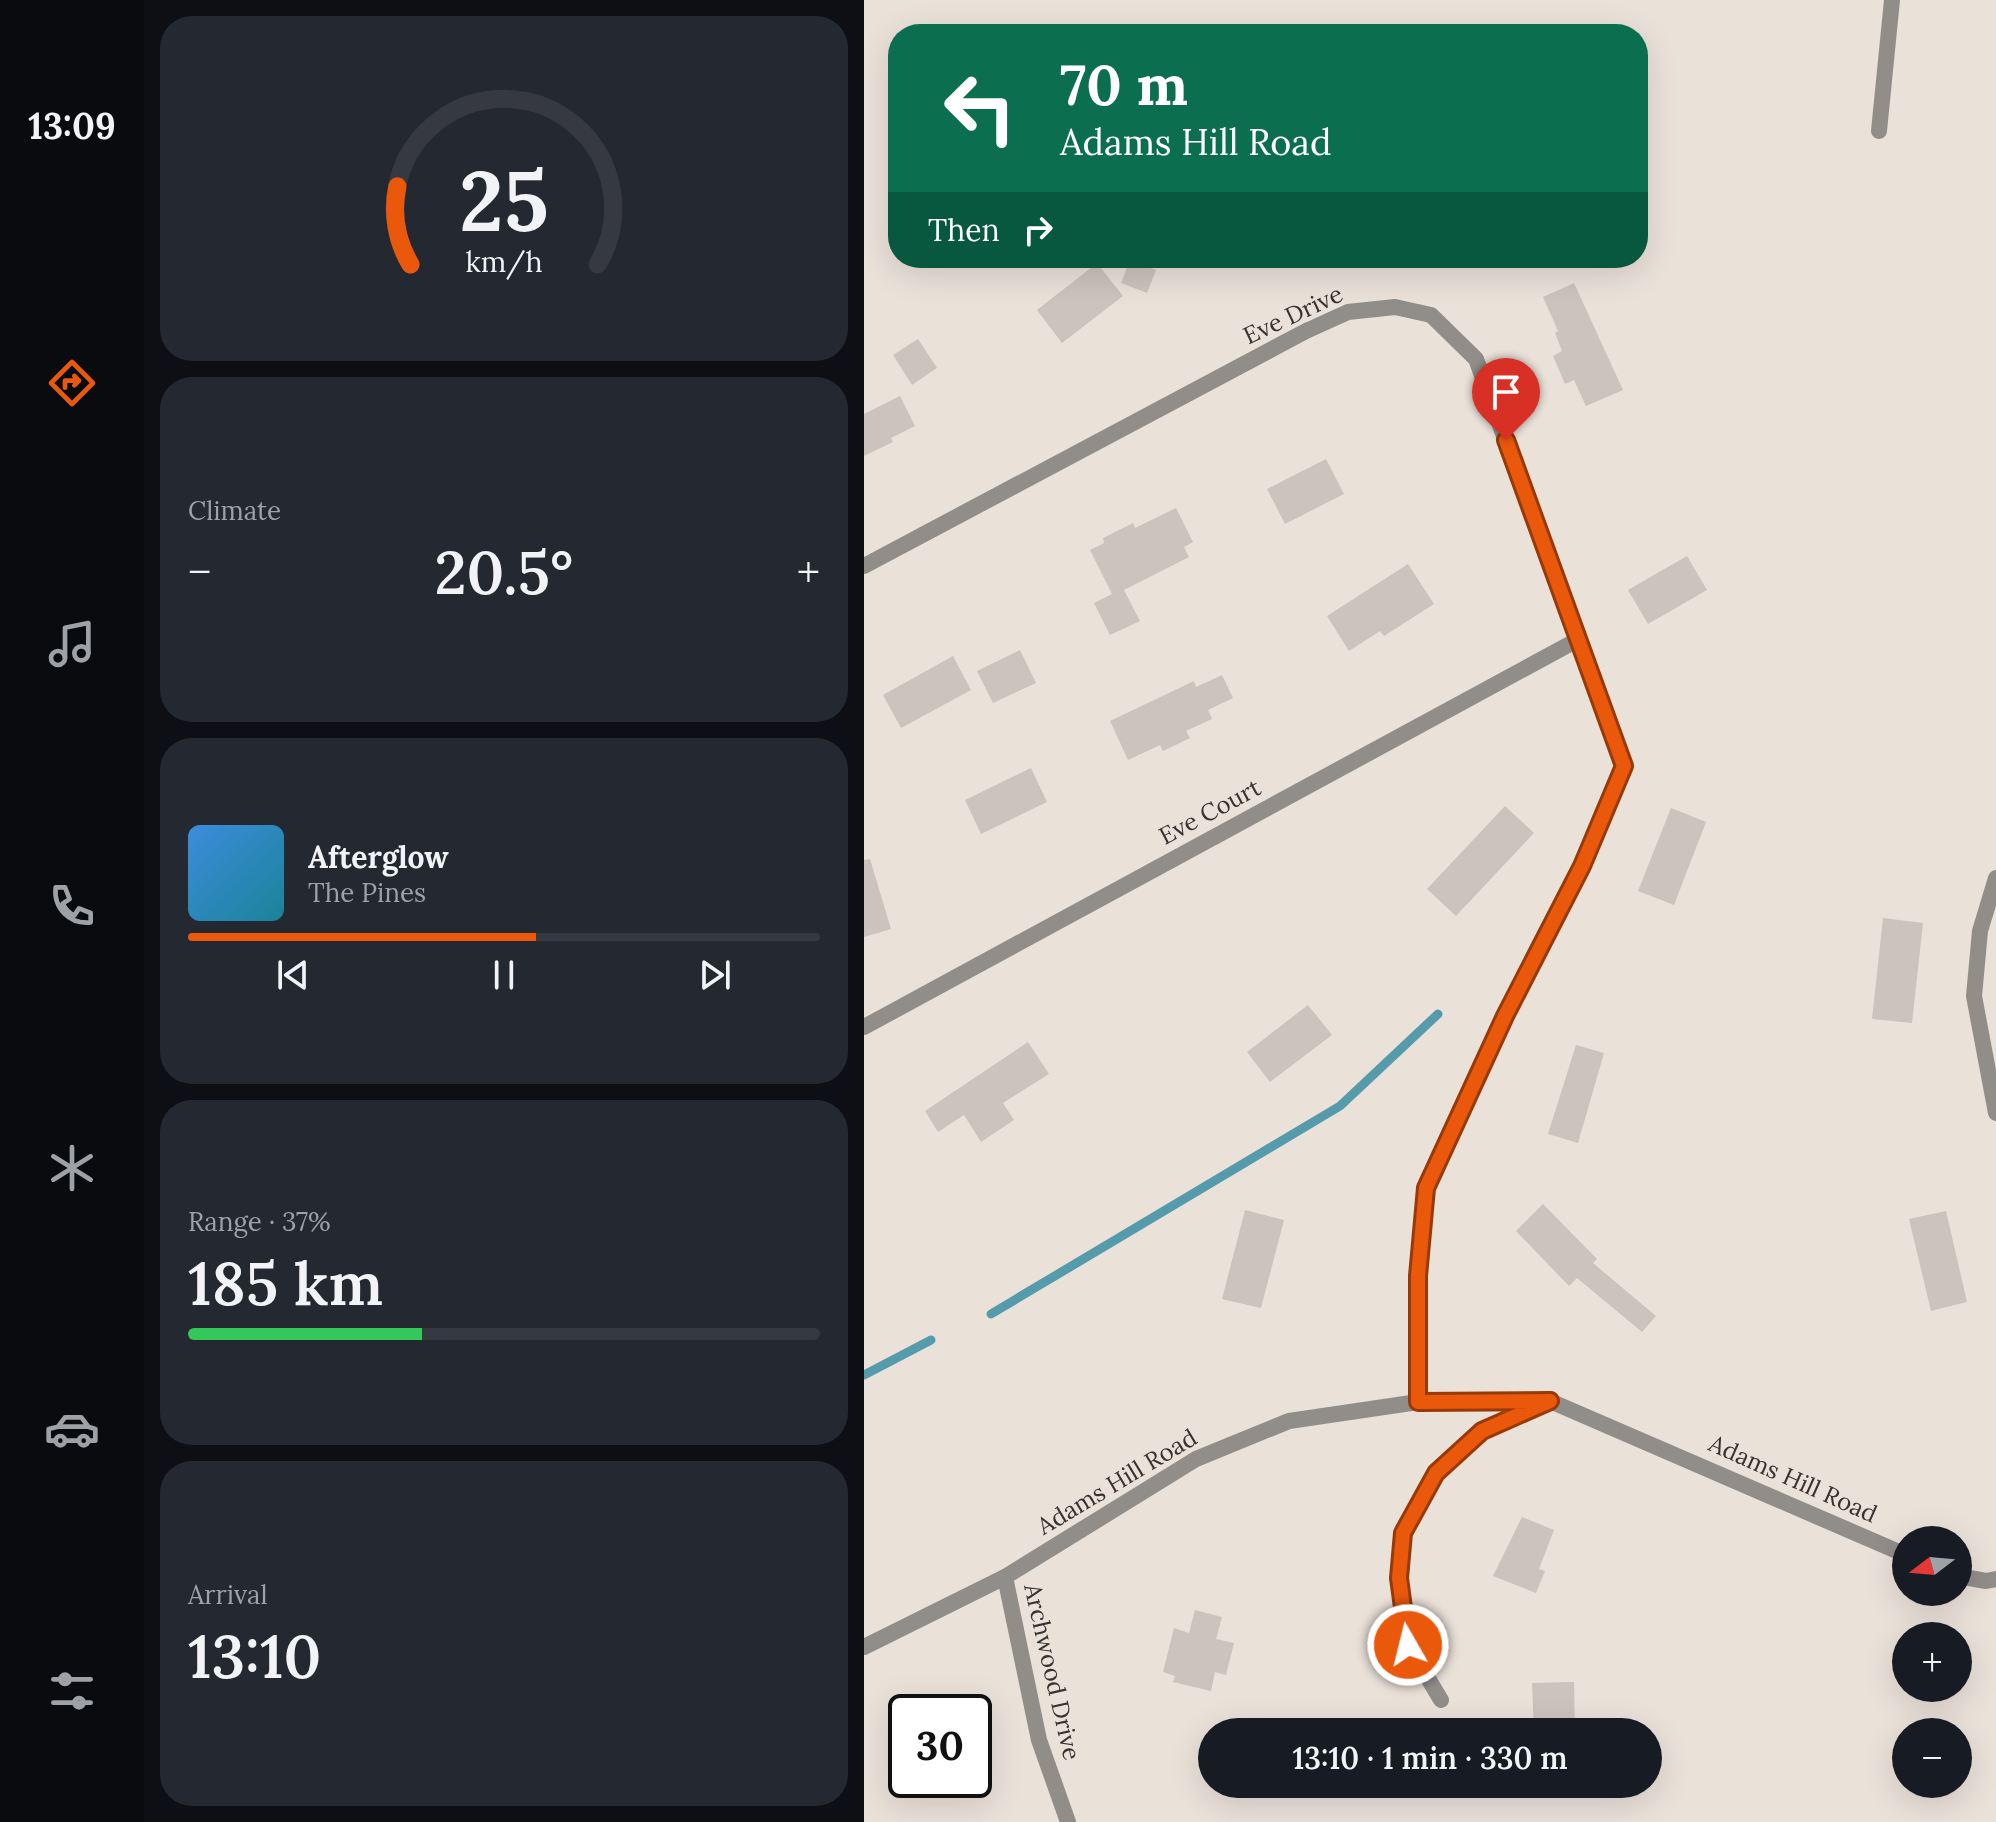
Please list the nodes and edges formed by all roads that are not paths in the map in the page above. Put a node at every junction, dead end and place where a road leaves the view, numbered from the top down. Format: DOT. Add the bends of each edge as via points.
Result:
graph roads {
  1 [pos="1892,0"];
  2 [pos="1879,131"];
  3 [pos="864,566"];
  4 [pos="1579,639"];
  5 [pos="1996,878"];
  6 [pos="864,1027"];
  7 [pos="1996,1113"];
  8 [pos="1550,1401"];
  9 [pos="1418,1402"];
  10 [pos="1892,1549"];
  11 [pos="1005,1577"];
  12 [pos="1972,1578"];
  13 [pos="1996,1579"];
  14 [pos="864,1647"];
  15 [pos="1441,1700"];
  16 [pos="1068,1822"];
  1 -- 2 [label="street"];
  3 -- 4 [label="street, Eve Drive" via="1306,331 1348,312 1395,307 1431,315 1476,359"];
  4 -- 6 [label="street, Eve Court"];
  4 -- 9 [label="street, Eve Drive" via="1624,766 1582,866 1426,1188 1418,1276"];
  5 -- 7 [label="street" via="1980,931 1974,996"];
  8 -- 9 [label="street, Adams Hill Road"];
  8 -- 10 [label="street, Adams Hill Road"];
  8 -- 15 [label="street" via="1482,1431 1436,1473 1403,1533 1399,1578 1408,1645"];
  9 -- 11 [label="street, Adams Hill Road" via="1289,1421 1196,1459"];
  11 -- 14 [label="street, Adams Hill Road"];
  11 -- 16 [label="street, Archwood Drive" via="1039,1740"];
  12 -- 13 [label="street"];
}
